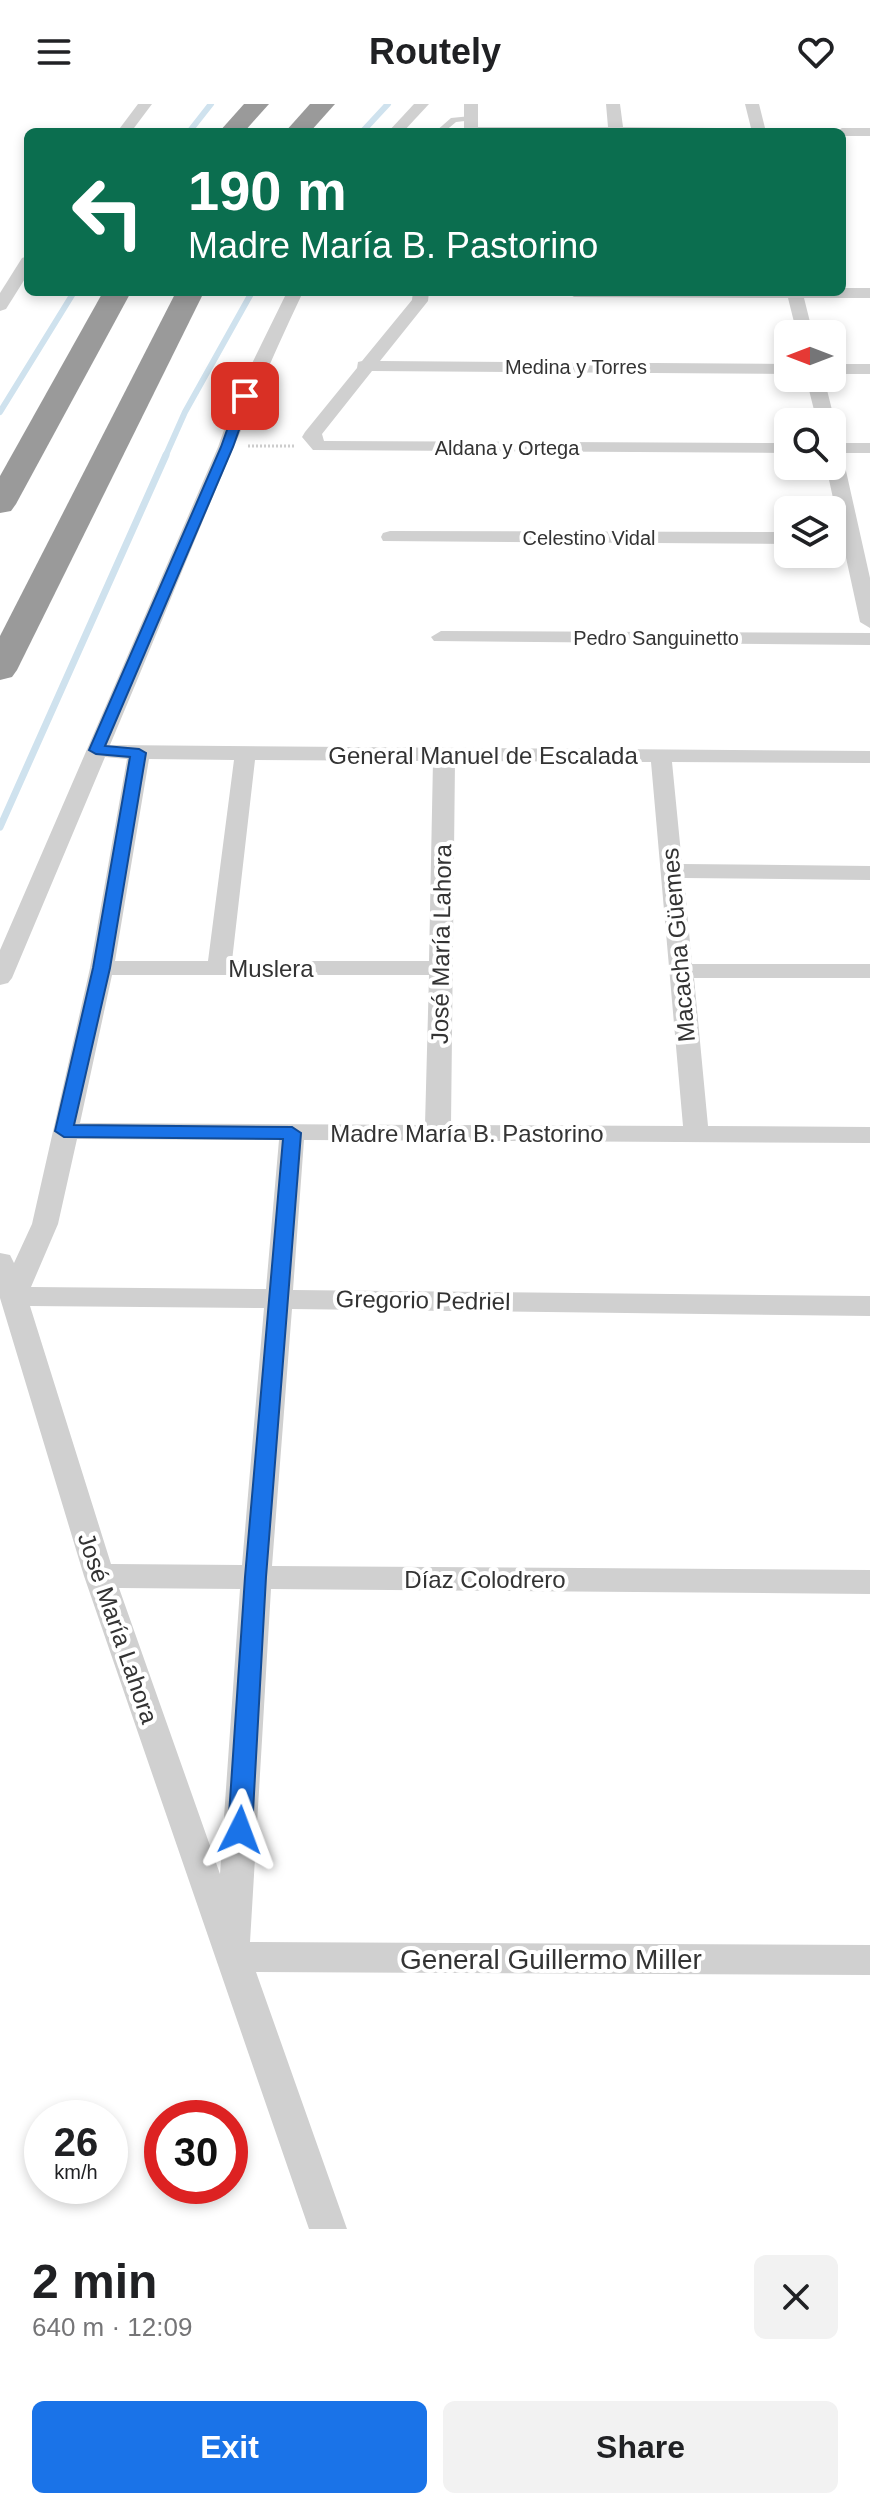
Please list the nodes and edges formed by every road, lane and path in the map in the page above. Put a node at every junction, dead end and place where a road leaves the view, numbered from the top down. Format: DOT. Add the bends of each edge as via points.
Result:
graph roads {
  1 [pos="145,104"];
  2 [pos="257,104"];
  3 [pos="323,104"];
  4 [pos="422,104"];
  5 [pos="613,104"];
  6 [pos="752,104"];
  7 [pos="471,121"];
  8 [pos="127,128"];
  9 [pos="235,128"];
  10 [pos="301,128"];
  11 [pos="399,128"];
  12 [pos="444,128"];
  13 [pos="563,128"];
  14 [pos="616,128"];
  15 [pos="758,128"];
  16 [pos="846,132"];
  17 [pos="870,132"];
  18 [pos="24,267"];
  19 [pos="846,293"];
  20 [pos="870,293"];
  21 [pos="115,296"];
  22 [pos="188,296"];
  23 [pos="293,296"];
  24 [pos="421,296"];
  25 [pos="796,296"];
  26 [pos="3,297"];
  27 [pos="802,320"];
  28 [pos="364,366"];
  29 [pos="774,369"];
  30 [pos="846,369"];
  31 [pos="870,369"];
  32 [pos="319,446"];
  33 [pos="227,447"];
  34 [pos="774,448"];
  35 [pos="870,448"];
  36 [pos="846,449"];
  37 [pos="839,480"];
  38 [pos="0,504"];
  39 [pos="390,537"];
  40 [pos="774,538"];
  41 [pos="851,538"];
  42 [pos="870,622"];
  43 [pos="441,637"];
  44 [pos="870,639"];
  45 [pos="0,670"];
  46 [pos="96,750"];
  47 [pos="139,753"];
  48 [pos="245,754"];
  49 [pos="444,755"];
  50 [pos="661,757"];
  51 [pos="870,757"];
  52 [pos="672,871"];
  53 [pos="870,873"];
  54 [pos="102,968"];
  55 [pos="219,968"];
  56 [pos="441,968"];
  57 [pos="680,971"];
  58 [pos="870,971"];
  59 [pos="0,978"];
  60 [pos="64,1131"];
  61 [pos="292,1133"];
  62 [pos="696,1133"];
  63 [pos="438,1134"];
  64 [pos="870,1135"];
  65 [pos="0,1262"];
  66 [pos="13,1296"];
  67 [pos="277,1298"];
  68 [pos="870,1306"];
  69 [pos="99,1576"];
  70 [pos="256,1577"];
  71 [pos="870,1582"];
  72 [pos="232,1957"];
  73 [pos="870,1960"];
  74 [pos="328,2229"];
  1 -- 8 [label="street"];
  2 -- 9 [label="highway"];
  3 -- 10 [label="highway"];
  4 -- 11 [label="street"];
  5 -- 14 [label="street"];
  6 -- 15 [label="street"];
  7 -- 12 [label="lane" via="454,120"];
  7 -- 13 [label="street"];
  16 -- 17 [label="street"];
  18 -- 26 [label="street"];
  19 -- 20 [label="street"];
  21 -- 38 [label="highway"];
  22 -- 45 [label="highway"];
  23 -- 33 [label="street"];
  24 -- 28 [label="street"];
  25 -- 27 [label="street"];
  28 -- 29 [label="street, Medina y Torres"];
  28 -- 32 [label="street" via="311,437"];
  30 -- 31 [label="street"];
  32 -- 33 [label="path"];
  32 -- 34 [label="street, Aldana y Ortega"];
  33 -- 46 [label="street"];
  35 -- 36 [label="street"];
  37 -- 41 [label="street"];
  39 -- 40 [label="street, Celestino Vidal"];
  41 -- 42 [label="street"];
  43 -- 44 [label="street, Pedro Sanguinetto"];
  46 -- 47 [label="street, General Manuel de Escalada"];
  46 -- 59 [label="street"];
  47 -- 48 [label="street, General Manuel de Escalada"];
  47 -- 54 [label="street"];
  48 -- 49 [label="street, General Manuel de Escalada"];
  48 -- 55 [label="street"];
  49 -- 50 [label="street, General Manuel de Escalada"];
  49 -- 56 [label="street, José María Lahora"];
  50 -- 51 [label="street, General Manuel de Escalada"];
  50 -- 52 [label="street, Macacha Güemes"];
  52 -- 53 [label="street"];
  52 -- 57 [label="street, Macacha Güemes"];
  54 -- 55 [label="street, Muslera"];
  54 -- 60 [label="street"];
  55 -- 56 [label="street, Muslera"];
  56 -- 63 [label="street, José María Lahora"];
  57 -- 58 [label="street"];
  57 -- 62 [label="street, Macacha Güemes"];
  60 -- 61 [label="street, Madre María B. Pastorino"];
  60 -- 66 [label="street" via="45,1224"];
  61 -- 63 [label="street, Madre María B. Pastorino"];
  61 -- 67 [label="street, José María Lahora"];
  62 -- 63 [label="street, Madre María B. Pastorino"];
  62 -- 64 [label="street, Madre María B. Pastorino"];
  65 -- 66 [label="street"];
  66 -- 67 [label="street, Gregorio Pedriel"];
  66 -- 69 [label="street, José María Lahora"];
  67 -- 68 [label="street, Gregorio Pedriel"];
  67 -- 70 [label="street, José María Lahora"];
  69 -- 70 [label="street, Díaz Colodrero"];
  69 -- 72 [label="street, José María Lahora"];
  70 -- 71 [label="street, Díaz Colodrero"];
  70 -- 72 [label="street, José María Lahora"];
  72 -- 73 [label="street, General Guillermo Miller"];
  72 -- 74 [label="street, José María Lahora"];
}
